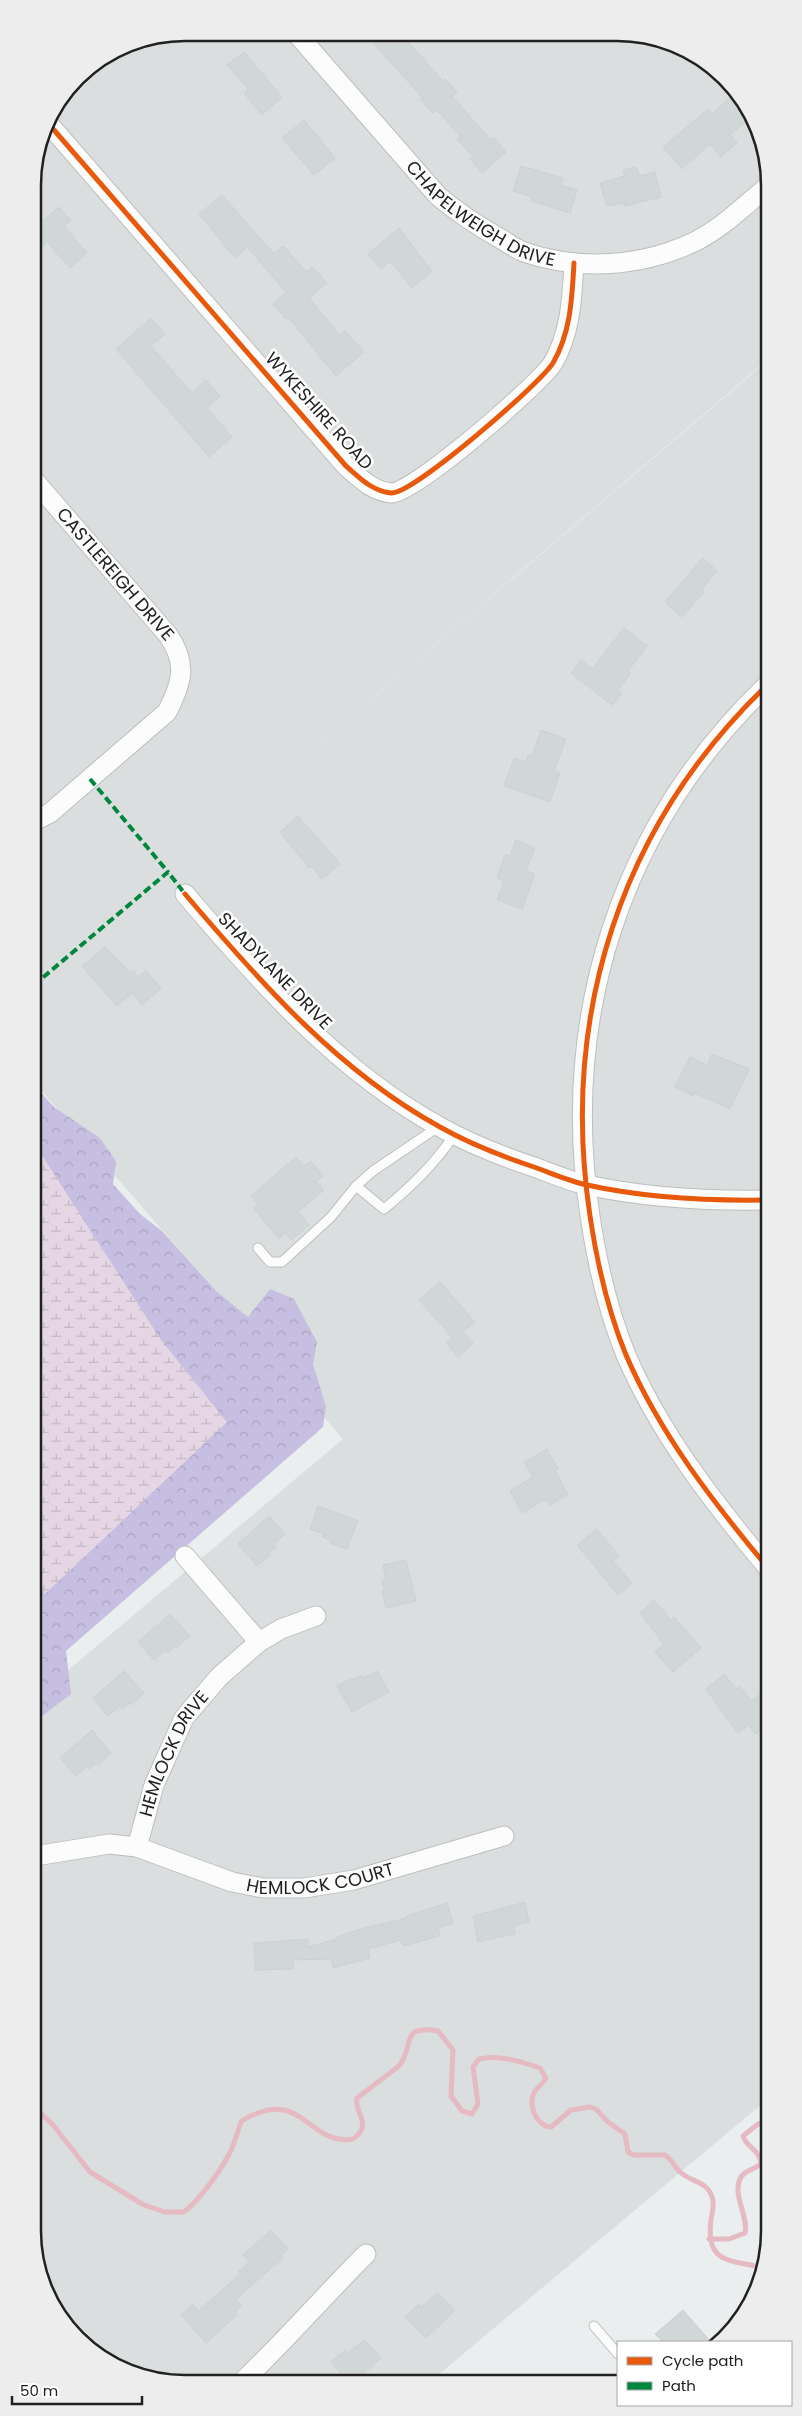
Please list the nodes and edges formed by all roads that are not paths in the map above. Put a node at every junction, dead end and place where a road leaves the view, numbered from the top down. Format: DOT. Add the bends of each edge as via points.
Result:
graph roads {
  1 [pos="303,41"];
  2 [pos="53,129"];
  3 [pos="761,192"];
  4 [pos="574,263"];
  5 [pos="42,489"];
  6 [pos="761,691"];
  7 [pos="42,817"];
  8 [pos="185,894"];
  9 [pos="446,1131"];
  10 [pos="586,1185"];
  11 [pos="356,1186"];
  12 [pos="761,1200"];
  13 [pos="258,1248"];
  14 [pos="185,1556"];
  15 [pos="760,1558"];
  16 [pos="316,1616"];
  17 [pos="259,1642"];
  18 [pos="504,1836"];
  19 [pos="137,1847"];
  20 [pos="41,1855"];
  21 [pos="366,2254"];
  22 [pos="594,2326"];
  23 [pos="617,2353"];
  24 [pos="249,2375"];
  1 -- 4 [label="street, CHAPELWEIGH DRIVE" via="438,196 463,217 522,252"];
  2 -- 4 [label="street, WYKESHIRE ROAD" via="346,466 369,486 392,493 408,488 428,475 536,383 553,363 570,318"];
  3 -- 4 [label="street, CHAPELWEIGH DRIVE" via="716,229 660,255 621,264"];
  5 -- 7 [label="street, CASTLEREIGH DRIVE" via="168,635 177,648 182,669 178,691 167,712"];
  6 -- 10 [label="street" via="728,725 669,807 632,875 608,938 586,1040 582,1110"];
  8 -- 9 [label="street, SHADYLANE DRIVE" via="242,960 308,1028 372,1082"];
  9 -- 10 [label="street, SHADYLANE DRIVE" via="509,1159"];
  9 -- 11 [label="lane" via="373,1171"];
  9 -- 11 [label="lane" via="438,1160 384,1209"];
  10 -- 12 [label="street, SHADYLANE DRIVE" via="709,1200"];
  10 -- 15 [label="street" via="607,1295 633,1369 666,1430 701,1484"];
  11 -- 13 [label="lane" via="331,1217 282,1262 270,1262"];
  14 -- 17 [label="street"];
  16 -- 17 [label="street, HEMLOCK DRIVE" via="281,1629"];
  17 -- 19 [label="street, HEMLOCK DRIVE" via="219,1677 184,1718 154,1785"];
  18 -- 19 [label="street, HEMLOCK COURT" via="354,1880 304,1888 263,1888 232,1882"];
  19 -- 20 [label="street" via="108,1844"];
  21 -- 24 [label="street"];
  22 -- 23 [label="lane"];
}
